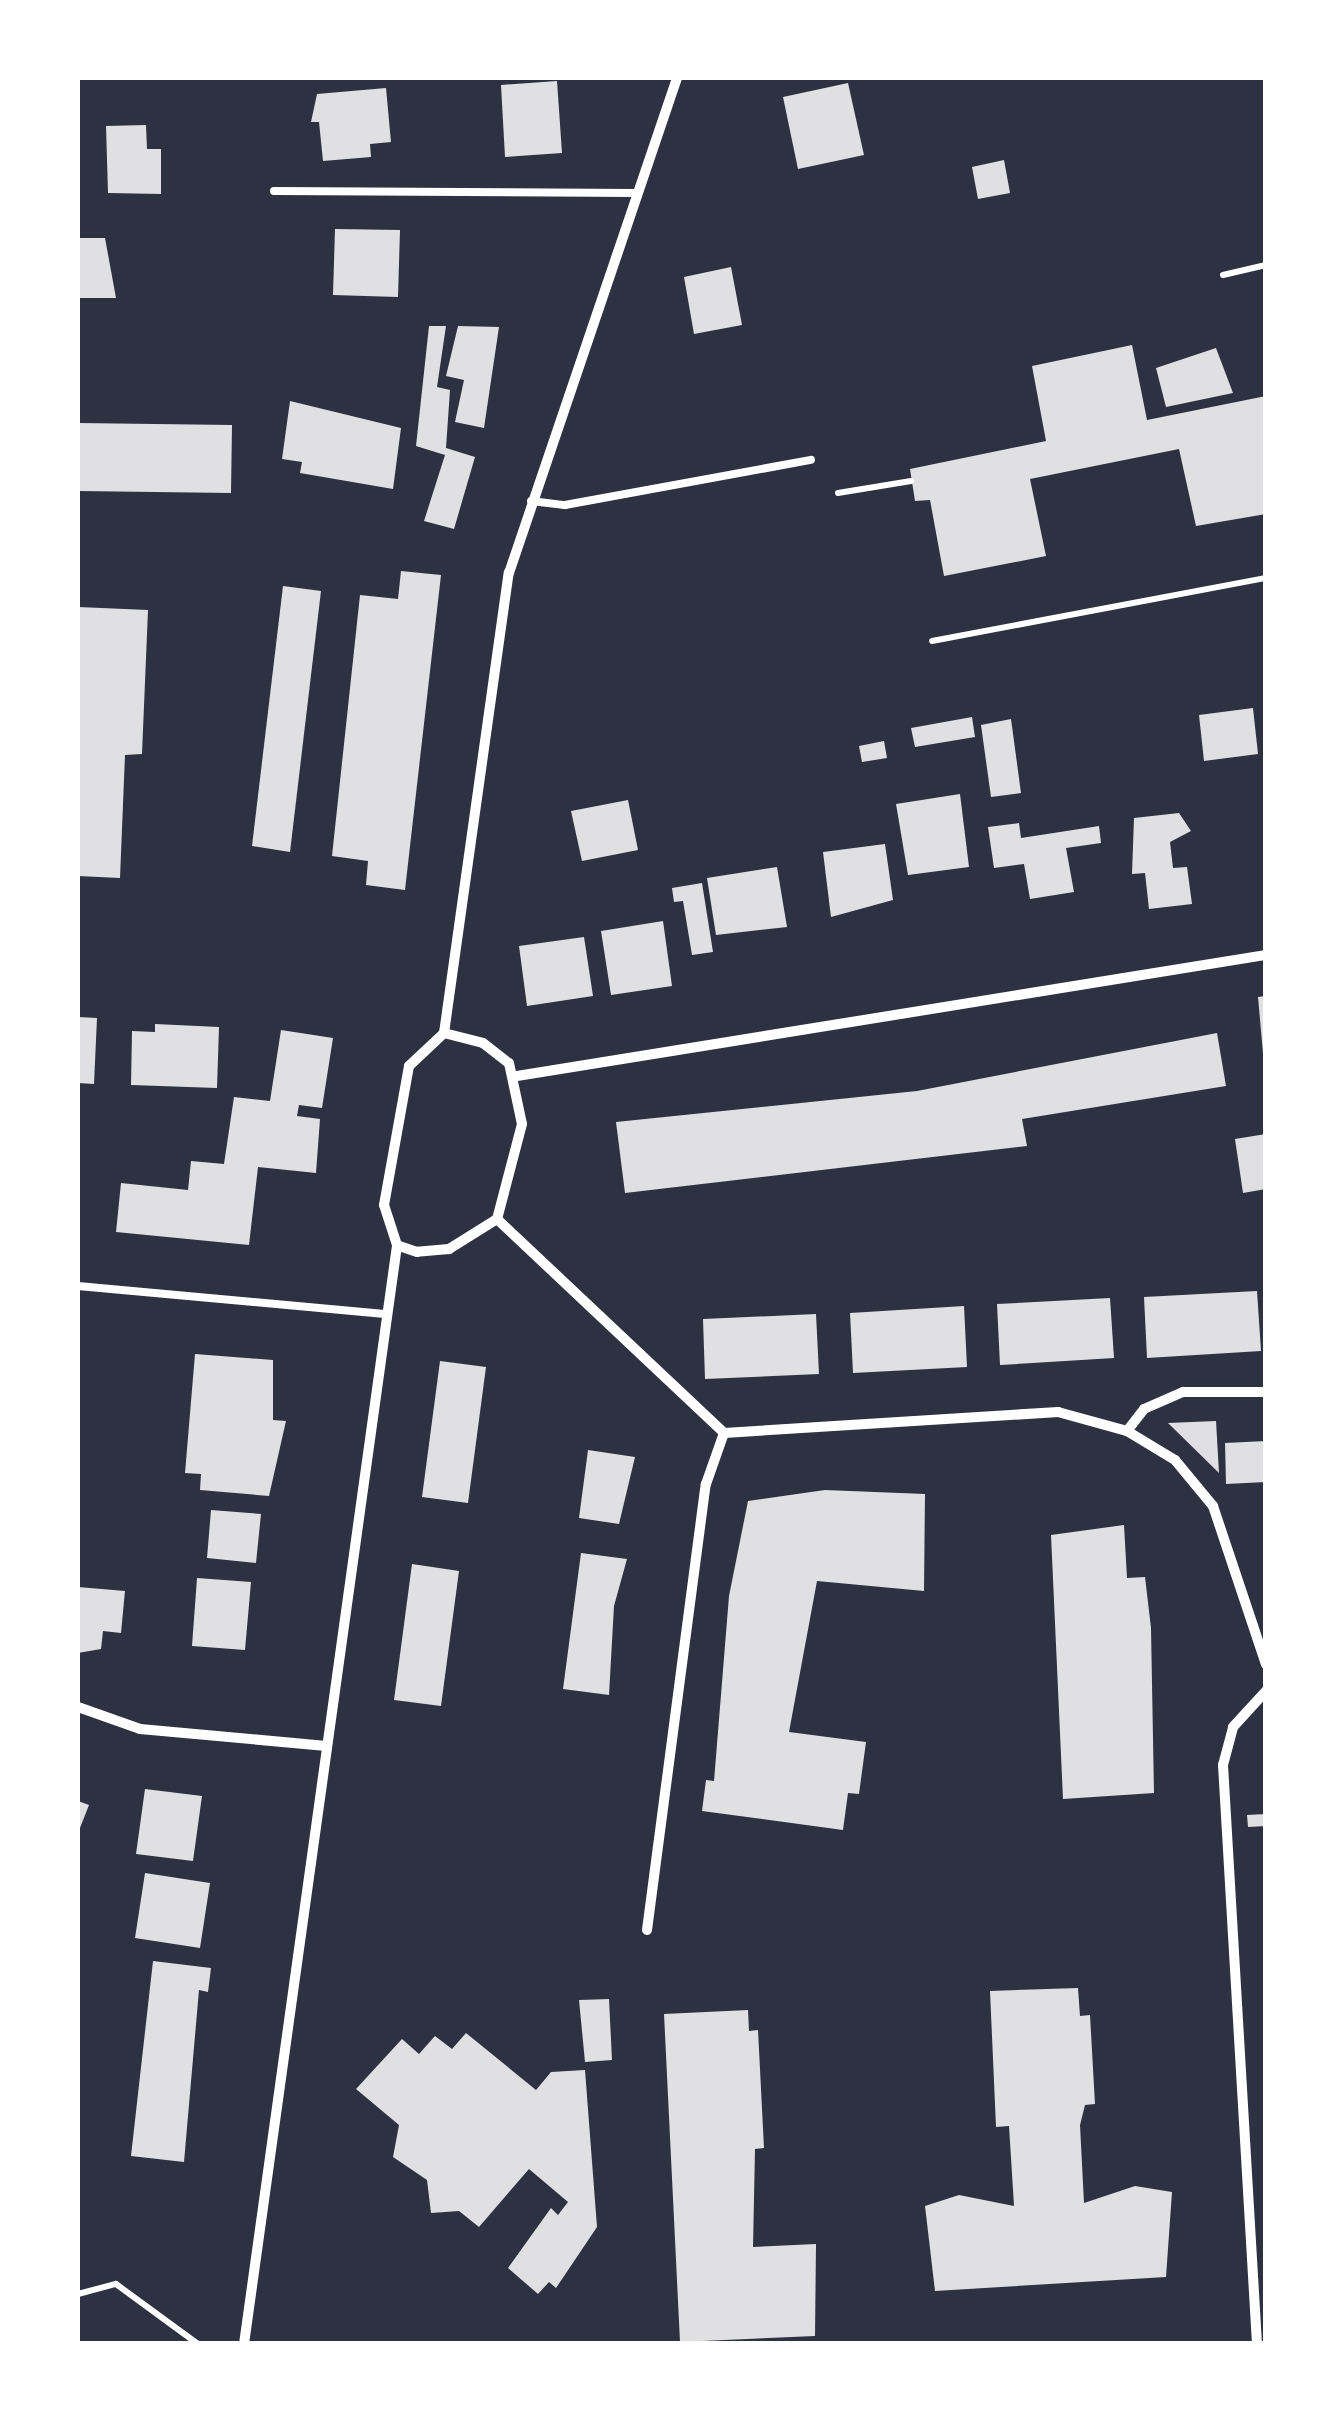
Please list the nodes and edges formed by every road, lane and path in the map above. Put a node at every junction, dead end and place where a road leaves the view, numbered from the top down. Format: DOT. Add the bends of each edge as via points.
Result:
graph roads {
  1 [pos="676,78"];
  2 [pos="274,190"];
  3 [pos="635,193"];
  4 [pos="1266,265"];
  5 [pos="1223,275"];
  6 [pos="811,460"];
  7 [pos="912,481"];
  8 [pos="838,493"];
  9 [pos="531,501"];
  10 [pos="1266,578"];
  11 [pos="932,641"];
  12 [pos="1266,955"];
  13 [pos="444,1033"];
  14 [pos="517,1076"];
  15 [pos="497,1219"];
  16 [pos="397,1245"];
  17 [pos="78,1286"];
  18 [pos="385,1314"];
  19 [pos="1266,1392"];
  20 [pos="1127,1432"];
  21 [pos="724,1434"];
  22 [pos="1266,1664"];
  23 [pos="1266,1691"];
  24 [pos="78,1707"];
  25 [pos="326,1746"];
  26 [pos="647,1930"];
  27 [pos="78,2294"];
  28 [pos="198,2344"];
  29 [pos="244,2344"];
  30 [pos="1257,2344"];
  1 -- 3 [label="street"];
  2 -- 3 [label="lane"];
  3 -- 9 [label="street"];
  4 -- 5 [label="path"];
  6 -- 9 [label="lane" via="564,505"];
  7 -- 8 [label="path"];
  9 -- 13 [label="street" via="510,573"];
  10 -- 11 [label="path"];
  12 -- 14 [label="street"];
  13 -- 14 [label="street" via="483,1043"];
  13 -- 16 [label="street" via="409,1066 384,1205"];
  14 -- 15 [label="street" via="522,1124"];
  15 -- 16 [label="street" via="449,1249"];
  15 -- 21 [label="street"];
  16 -- 18 [label="street"];
  17 -- 18 [label="lane"];
  18 -- 25 [label="street"];
  19 -- 20 [label="street" via="1183,1392 1144,1409"];
  20 -- 21 [label="street" via="1058,1412"];
  20 -- 22 [label="street" via="1174,1460 1214,1506"];
  21 -- 26 [label="street" via="706,1484"];
  23 -- 30 [label="street" via="1233,1726 1223,1765"];
  24 -- 25 [label="street" via="140,1729"];
  25 -- 29 [label="street"];
  27 -- 28 [label="path" via="116,2284"];
}
